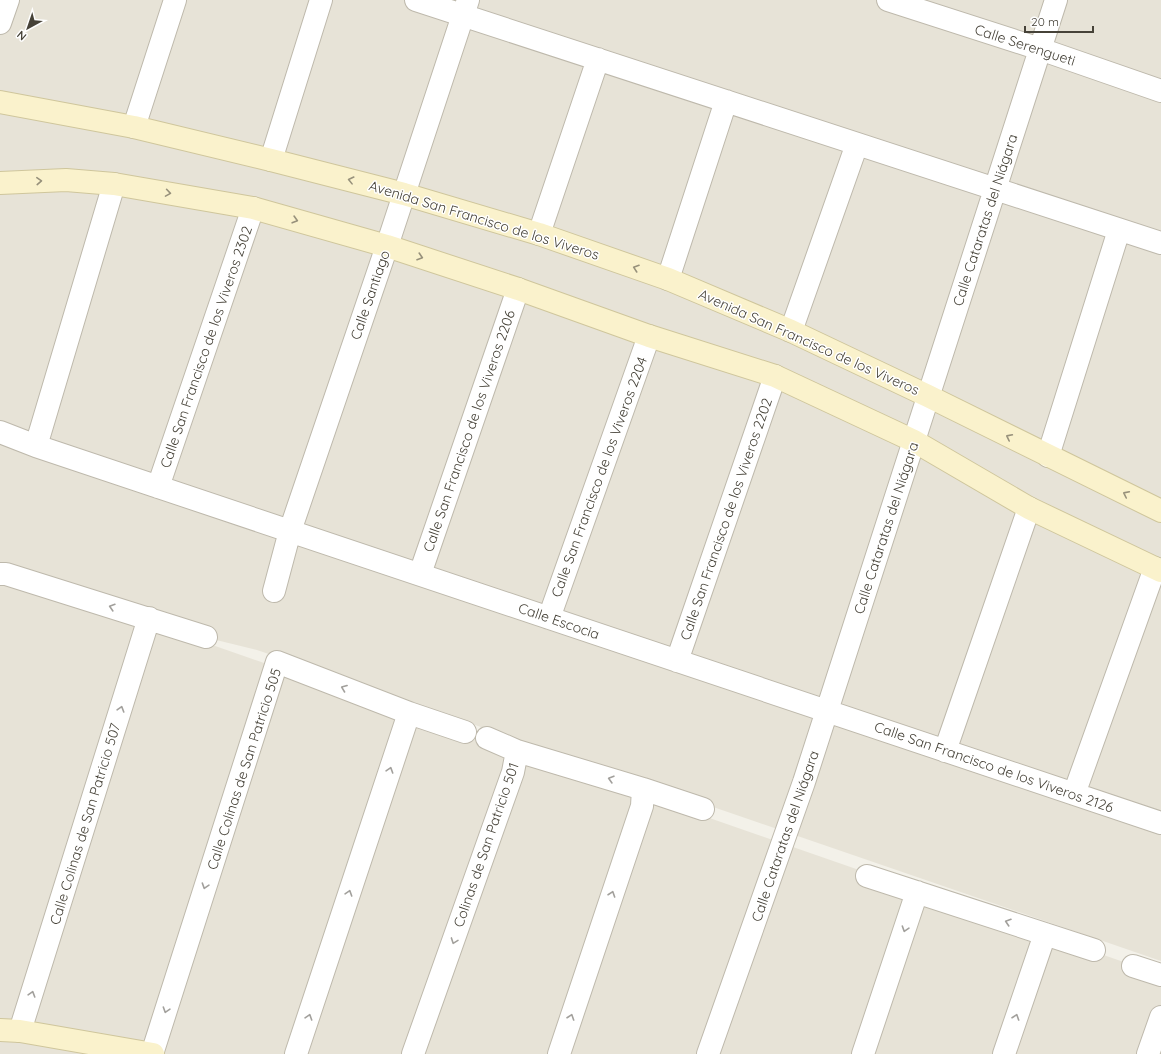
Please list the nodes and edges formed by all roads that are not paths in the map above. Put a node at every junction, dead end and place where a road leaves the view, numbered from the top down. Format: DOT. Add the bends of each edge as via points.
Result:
graph roads {
  1 [pos="8,0"];
  2 [pos="175,0"];
  3 [pos="321,0"];
  4 [pos="416,0"];
  5 [pos="888,0"];
  6 [pos="1056,0"];
  7 [pos="465,8"];
  8 [pos="0,23"];
  9 [pos="1040,49"];
  10 [pos="598,59"];
  11 [pos="1161,91"];
  12 [pos="726,101"];
  13 [pos="0,102"];
  14 [pos="134,127"];
  15 [pos="857,144"];
  16 [pos="271,160"];
  17 [pos="0,183"];
  18 [pos="114,184"];
  19 [pos="995,189"];
  20 [pos="404,194"];
  21 [pos="253,208"];
  22 [pos="1119,230"];
  23 [pos="539,234"];
  24 [pos="1161,243"];
  25 [pos="387,246"];
  26 [pos="668,279"];
  27 [pos="518,288"];
  28 [pos="791,331"];
  29 [pos="649,336"];
  30 [pos="775,376"];
  31 [pos="928,396"];
  32 [pos="0,432"];
  33 [pos="914,441"];
  34 [pos="36,446"];
  35 [pos="1048,456"];
  36 [pos="158,487"];
  37 [pos="1029,508"];
  38 [pos="1161,511"];
  39 [pos="290,531"];
  40 [pos="1158,570"];
  41 [pos="420,574"];
  42 [pos="2,580"];
  43 [pos="274,591"];
  44 [pos="150,618"];
  45 [pos="549,618"];
  46 [pos="206,637"];
  47 [pos="678,661"];
  48 [pos="827,711"];
  49 [pos="409,713"];
  50 [pos="464,732"];
  51 [pos="487,738"];
  52 [pos="517,751"];
  53 [pos="945,751"];
  54 [pos="643,788"];
  55 [pos="1074,794"];
  56 [pos="703,809"];
  57 [pos="1161,823"];
  58 [pos="868,876"];
  59 [pos="917,892"];
  60 [pos="1045,934"];
  61 [pos="1094,950"];
  62 [pos="1133,966"];
  63 [pos="1161,975"];
  64 [pos="1161,1017"];
  65 [pos="10,1030"];
  66 [pos="152,1054"];
  67 [pos="296,1054"];
  68 [pos="413,1054"];
  69 [pos="558,1054"];
  70 [pos="708,1054"];
  71 [pos="863,1054"];
  72 [pos="1004,1054"];
  73 [pos="1148,1054"];
  1 -- 8 [label="street"];
  2 -- 14 [label="street"];
  3 -- 16 [label="street"];
  4 -- 7 [label="street"];
  5 -- 9 [label="street, Calle Serengueti"];
  6 -- 9 [label="street, Calle Cataratas del Niágara"];
  7 -- 10 [label="street"];
  7 -- 20 [label="street, Calle Santiago"];
  9 -- 11 [label="street, Calle Serengueti"];
  9 -- 19 [label="street, Calle Cataratas del Niágara"];
  10 -- 12 [label="street"];
  10 -- 23 [label="street"];
  12 -- 15 [label="street"];
  12 -- 26 [label="street"];
  13 -- 14 [label="street, Avenida San Francisco de los Viveros"];
  14 -- 16 [label="street, Avenida San Francisco de los Viveros"];
  15 -- 19 [label="street"];
  15 -- 28 [label="street"];
  20 -- 16 [label="street, Avenida San Francisco de los Viveros, one-way"];
  17 -- 18 [label="street, one-way" via="66,180"];
  18 -- 21 [label="street, one-way"];
  18 -- 34 [label="street"];
  19 -- 22 [label="street"];
  19 -- 31 [label="street, Calle Cataratas del Niágara"];
  20 -- 23 [label="street, Avenida San Francisco de los Viveros"];
  20 -- 25 [label="street, Calle Santiago"];
  21 -- 25 [label="street, one-way"];
  21 -- 36 [label="street, Calle San Francisco de los Viveros 2302"];
  22 -- 24 [label="street"];
  22 -- 35 [label="street"];
  26 -- 23 [label="street, Avenida San Francisco de los Viveros, one-way"];
  25 -- 27 [label="street, one-way"];
  25 -- 39 [label="street, Calle Santiago"];
  26 -- 28 [label="street, Avenida San Francisco de los Viveros"];
  27 -- 29 [label="street"];
  27 -- 41 [label="street, Calle San Francisco de los Viveros 2206"];
  28 -- 31 [label="street, Avenida San Francisco de los Viveros"];
  29 -- 30 [label="street"];
  29 -- 45 [label="street, Calle San Francisco de los Viveros 2204"];
  30 -- 33 [label="street"];
  30 -- 47 [label="street, Calle San Francisco de los Viveros 2202"];
  31 -- 33 [label="street, Calle Cataratas del Niágara"];
  35 -- 31 [label="street, Avenida San Francisco de los Viveros, one-way"];
  32 -- 34 [label="street, Calle San Francisco de los Viveros 2302"];
  33 -- 37 [label="street"];
  33 -- 48 [label="street, Calle Cataratas del Niágara"];
  34 -- 36 [label="street, Calle San Francisco de los Viveros 2302"];
  38 -- 35 [label="street, Avenida San Francisco de los Viveros, one-way"];
  36 -- 39 [label="street, Calle San Francisco de los Viveros 2302"];
  37 -- 40 [label="street"];
  37 -- 53 [label="street"];
  39 -- 41 [label="street, Calle Escocia"];
  39 -- 43 [label="street, Calle Santiago"];
  40 -- 55 [label="street"];
  41 -- 45 [label="street, Calle Escocia"];
  44 -- 42 [label="street, one-way"];
  44 -- 46 [label="street"];
  65 -- 44 [label="street, Calle Colinas de San Patricio 507, one-way"];
  45 -- 47 [label="street, Calle Escocia"];
  47 -- 48 [label="street, Calle Escocia"];
  48 -- 53 [label="street, Calle San Francisco de los Viveros 2126"];
  48 -- 70 [label="street, Calle Cataratas del Niágara"];
  49 -- 50 [label="street"];
  49 -- 66 [label="street, Calle Colinas de San Patricio 505, one-way" via="277,662"];
  67 -- 49 [label="street, one-way"];
  51 -- 52 [label="street"];
  54 -- 52 [label="street, Colinas de San Patricio 501, one-way"];
  52 -- 68 [label="street, Colinas de San Patricio 501, one-way" via="513,772"];
  53 -- 55 [label="street, Calle San Francisco de los Viveros 2126"];
  54 -- 56 [label="street, Colinas de San Patricio 501"];
  69 -- 54 [label="street, one-way" via="642,806"];
  55 -- 57 [label="street, Calle San Francisco de los Viveros 2126"];
  58 -- 59 [label="street"];
  60 -- 59 [label="street, one-way"];
  59 -- 71 [label="street, one-way"];
  60 -- 61 [label="street"];
  72 -- 60 [label="street, one-way"];
  62 -- 63 [label="street"];
  64 -- 73 [label="street"];
  65 -- 66 [label="street"];
}
